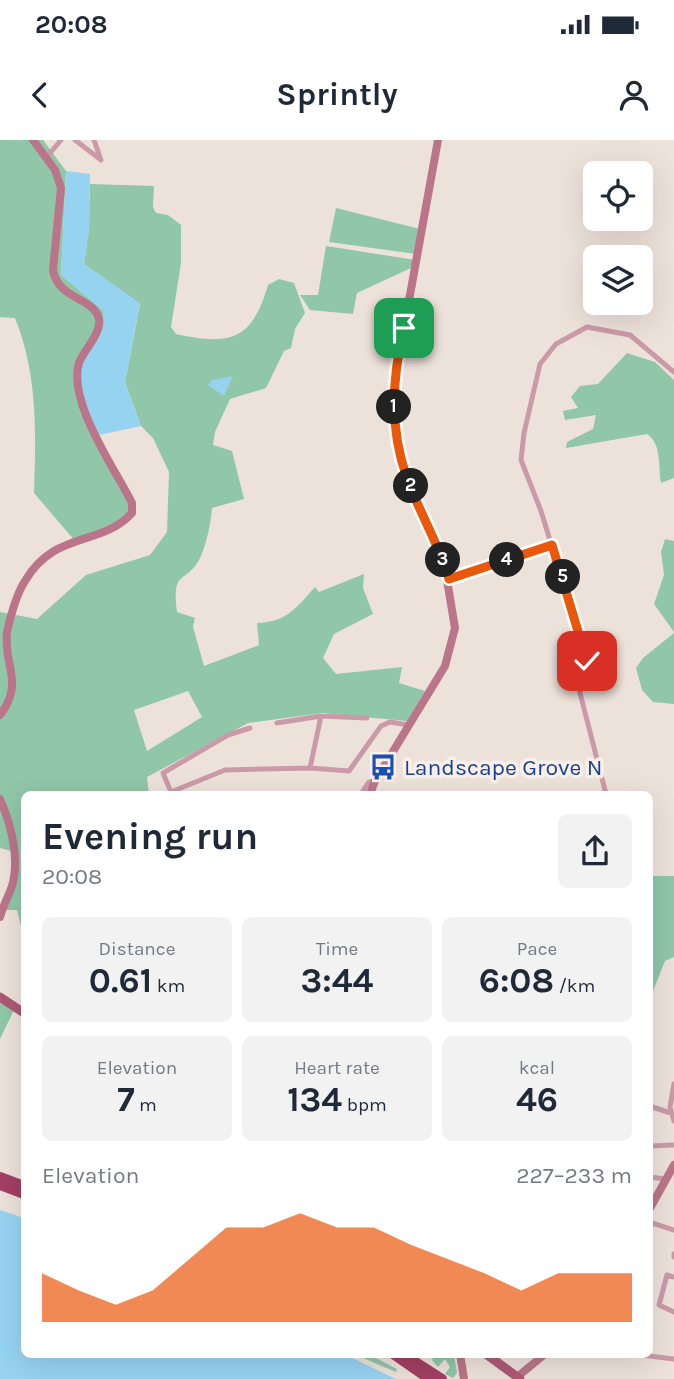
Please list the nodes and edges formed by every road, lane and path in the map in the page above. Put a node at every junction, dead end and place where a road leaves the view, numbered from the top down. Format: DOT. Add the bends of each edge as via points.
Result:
graph roads {
  1 [pos="33,140"];
  2 [pos="61,140"];
  3 [pos="75,140"];
  4 [pos="94,140"];
  5 [pos="438,140"];
  6 [pos="46,158"];
  7 [pos="674,372"];
  8 [pos="552,545"];
  9 [pos="449,579"];
  10 [pos="0,715"];
  11 [pos="321,716"];
  12 [pos="367,718"];
  13 [pos="277,723"];
  14 [pos="408,725"];
  15 [pos="250,728"];
  16 [pos="310,768"];
  17 [pos="375,781"];
  18 [pos="172,791"];
  19 [pos="174,791"];
  20 [pos="363,791"];
  21 [pos="371,791"];
  22 [pos="605,791"];
  23 [pos="0,799"];
  24 [pos="0,917"];
  25 [pos="0,997"];
  26 [pos="21,1011"];
  27 [pos="674,1084"];
  28 [pos="653,1107"];
  29 [pos="671,1113"];
  30 [pos="674,1121"];
  31 [pos="674,1145"];
  32 [pos="653,1146"];
  33 [pos="674,1165"];
  34 [pos="0,1177"];
  35 [pos="653,1177"];
  36 [pos="666,1179"];
  37 [pos="0,1185"];
  38 [pos="21,1185"];
  39 [pos="21,1193"];
  40 [pos="653,1203"];
  41 [pos="653,1223"];
  42 [pos="674,1230"];
  43 [pos="674,1277"];
  44 [pos="674,1312"];
  45 [pos="653,1356"];
  46 [pos="399,1358"];
  47 [pos="409,1358"];
  48 [pos="461,1358"];
  49 [pos="491,1358"];
  50 [pos="541,1358"];
  51 [pos="674,1359"];
  52 [pos="519,1378"];
  53 [pos="429,1379"];
  54 [pos="442,1379"];
  55 [pos="464,1379"];
  1 -- 6 [label="street"];
  2 -- 6 [label="street"];
  3 -- 4 [label="street" via="101,160"];
  5 -- 9 [label="street" via="395,364 395,423 407,477"];
  6 -- 10 [label="street" via="61,188 55,280 99,319 79,364 77,384 85,413 132,503 132,513 121,525 53,549 30,572 7,633 14,691"];
  7 -- 8 [label="street" via="630,335 587,327 556,344 540,364 521,460"];
  8 -- 9 [label="street"];
  8 -- 22 [label="street" via="587,661 580,693"];
  9 -- 14 [label="street" via="453,640 445,666"];
  11 -- 12 [label="street"];
  11 -- 13 [label="street"];
  11 -- 16 [label="street"];
  14 -- 16 [label="street" via="390,722 381,726 349,771"];
  14 -- 17 [label="street"];
  15 -- 18 [label="street" via="228,734 163,773"];
  16 -- 19 [label="street" via="225,770"];
  17 -- 20 [label="street"];
  17 -- 21 [label="street"];
  23 -- 24 [label="street" via="15,858 12,885"];
  25 -- 26 [label="main road"];
  27 -- 29 [label="street"];
  28 -- 29 [label="street"];
  29 -- 30 [label="street"];
  31 -- 32 [label="street"];
  33 -- 36 [label="street"];
  34 -- 38 [label="highway"];
  35 -- 36 [label="street"];
  36 -- 40 [label="street"];
  37 -- 39 [label="highway"];
  41 -- 42 [label="street"];
  43 -- 44 [label="street" via="667,1275 659,1305"];
  45 -- 51 [label="street"];
  46 -- 53 [label="highway"];
  47 -- 54 [label="highway"];
  48 -- 55 [label="street"];
  49 -- 52 [label="main road"];
  50 -- 52 [label="street"];
}
